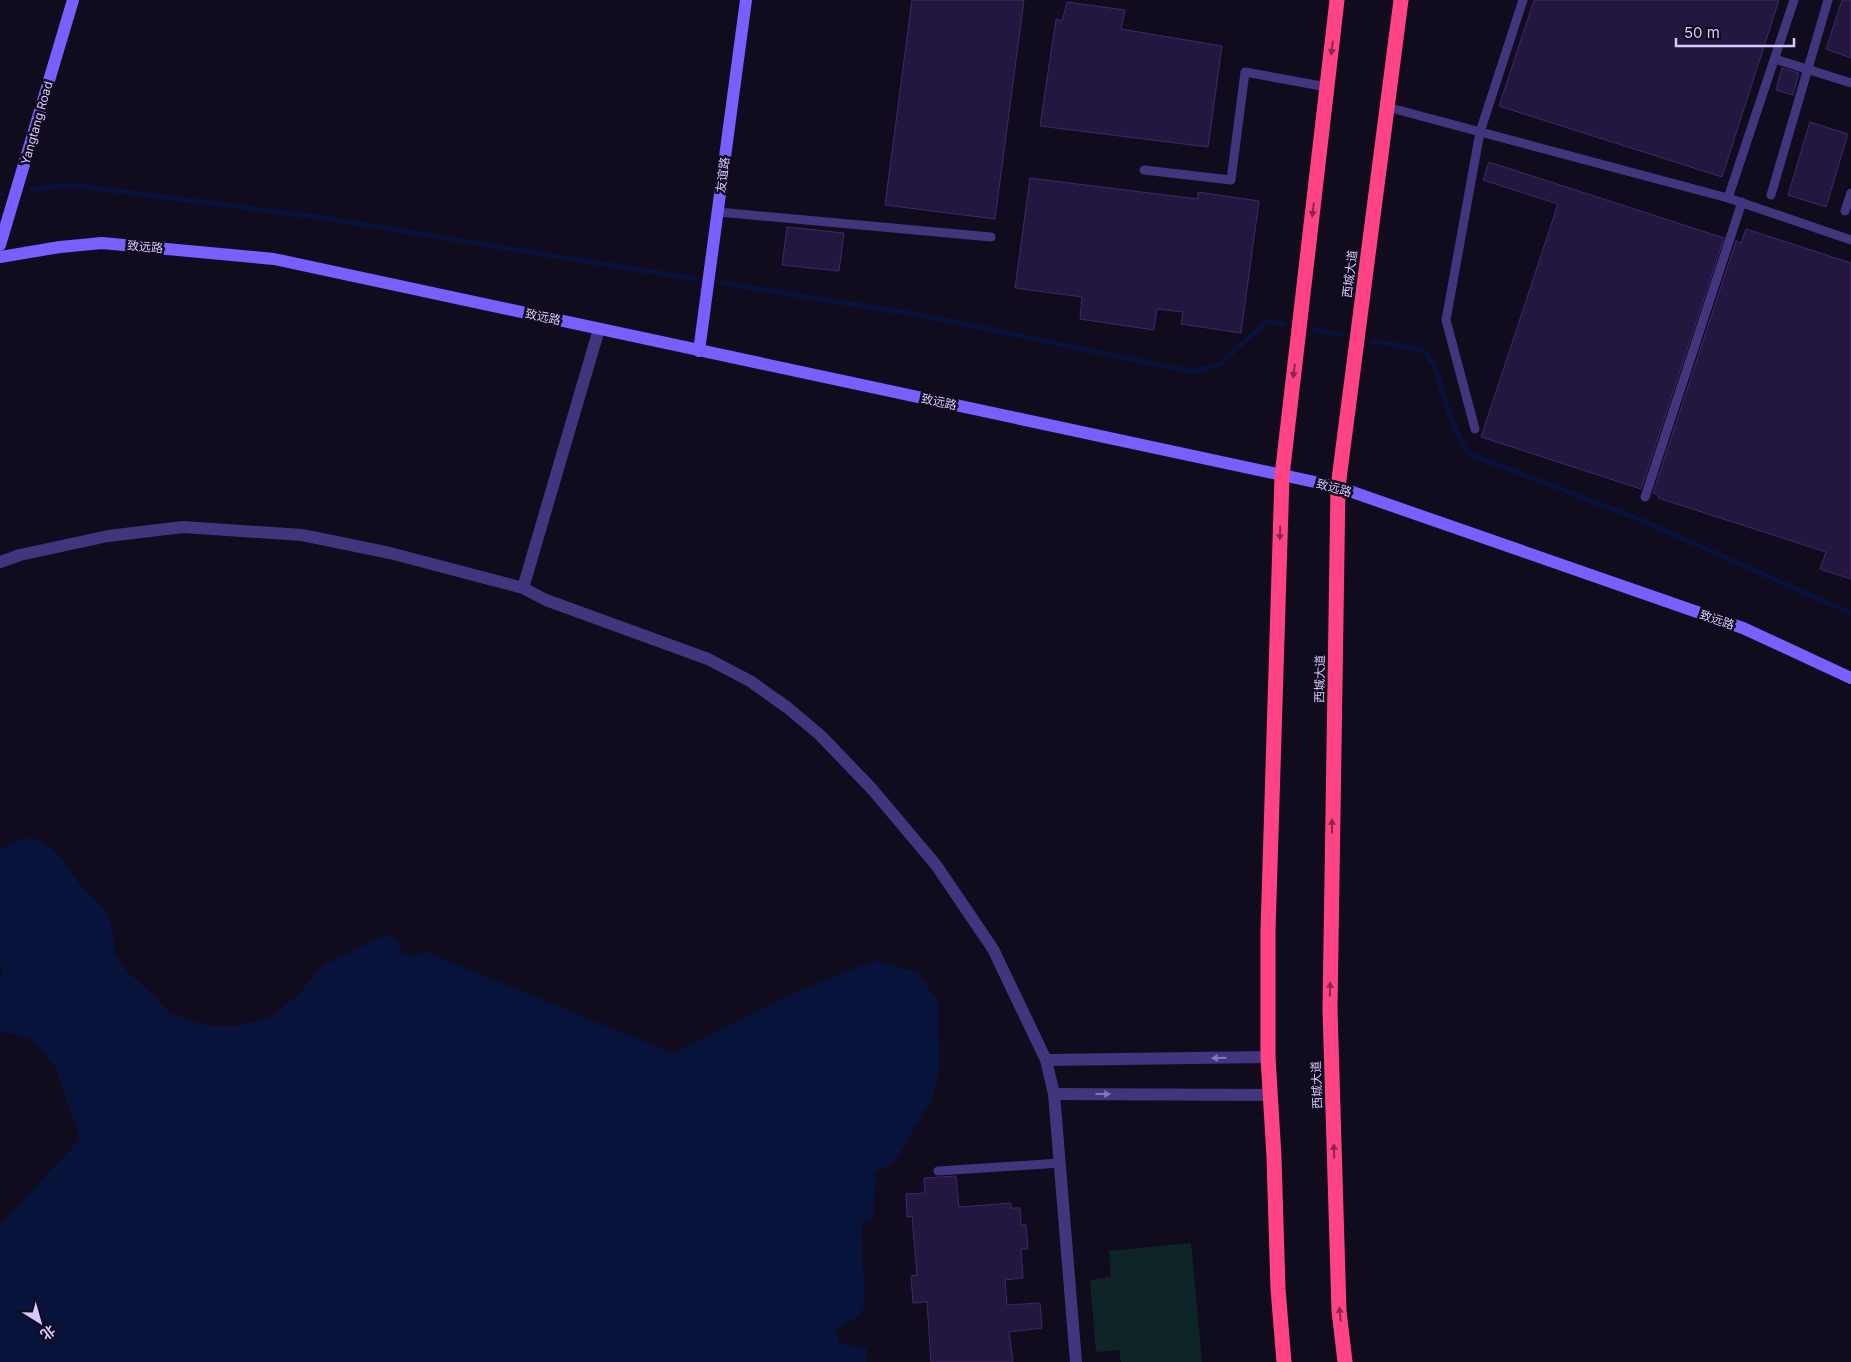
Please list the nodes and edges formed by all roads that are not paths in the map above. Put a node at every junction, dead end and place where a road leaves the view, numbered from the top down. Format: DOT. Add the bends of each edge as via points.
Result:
graph roads {
  1 [pos="73,0"];
  2 [pos="746,0"];
  3 [pos="1337,0"];
  4 [pos="1401,0"];
  5 [pos="1523,0"];
  6 [pos="1794,0"];
  7 [pos="1828,0"];
  8 [pos="1775,59"];
  9 [pos="1807,69"];
  10 [pos="1851,83"];
  11 [pos="1327,88"];
  12 [pos="1387,107"];
  13 [pos="1480,132"];
  14 [pos="1144,170"];
  15 [pos="1851,193"];
  16 [pos="1771,195"];
  17 [pos="1728,198"];
  18 [pos="1742,202"];
  19 [pos="1845,211"];
  20 [pos="718,212"];
  21 [pos="991,237"];
  22 [pos="1851,240"];
  23 [pos="0,245"];
  24 [pos="0,257"];
  25 [pos="599,329"];
  26 [pos="699,351"];
  27 [pos="1475,429"];
  28 [pos="1282,476"];
  29 [pos="1338,487"];
  30 [pos="1645,497"];
  31 [pos="0,562"];
  32 [pos="523,588"];
  33 [pos="1851,678"];
  34 [pos="1268,1057"];
  35 [pos="1046,1060"];
  36 [pos="1054,1094"];
  37 [pos="1270,1094"];
  38 [pos="1060,1163"];
  39 [pos="938,1171"];
  40 [pos="1076,1362"];
  41 [pos="1284,1362"];
  42 [pos="1345,1362"];
  1 -- 23 [label="main road, Yangtang Road"];
  2 -- 20 [label="main road, 友谊路"];
  3 -- 11 [label="highway, one-way"];
  4 -- 12 [label="highway, 西城大道"];
  5 -- 13 [label="lane"];
  6 -- 8 [label="lane"];
  7 -- 9 [label="lane"];
  8 -- 9 [label="lane"];
  8 -- 17 [label="lane"];
  9 -- 10 [label="lane"];
  9 -- 16 [label="lane"];
  11 -- 14 [label="lane" via="1245,72 1231,180"];
  11 -- 28 [label="highway, one-way"];
  12 -- 13 [label="lane"];
  12 -- 29 [label="highway, 西城大道"];
  13 -- 17 [label="lane"];
  13 -- 27 [label="lane" via="1446,320"];
  15 -- 19 [label="lane"];
  17 -- 18 [label="lane"];
  18 -- 22 [label="lane"];
  18 -- 30 [label="lane"];
  20 -- 21 [label="lane"];
  20 -- 26 [label="main road, 友谊路"];
  24 -- 25 [label="main road, 致远路" via="102,243 274,259"];
  25 -- 26 [label="main road, 致远路"];
  25 -- 32 [label="street"];
  26 -- 28 [label="main road, 致远路"];
  28 -- 29 [label="main road, 致远路"];
  28 -- 34 [label="highway, one-way" via="1268,931"];
  29 -- 33 [label="main road, 致远路" via="1743,628"];
  42 -- 29 [label="highway, 西城大道, one-way" via="1339,1311 1330,1009"];
  31 -- 32 [label="street" via="108,536 184,527 302,536 390,553"];
  32 -- 35 [label="street" via="546,600 708,659 750,681 820,735 872,789 936,865 993,949"];
  34 -- 35 [label="street, one-way"];
  34 -- 37 [label="highway"];
  35 -- 36 [label="street"];
  36 -- 37 [label="street, one-way"];
  36 -- 38 [label="street"];
  37 -- 41 [label="highway"];
  38 -- 39 [label="lane"];
  38 -- 40 [label="street"];
}
